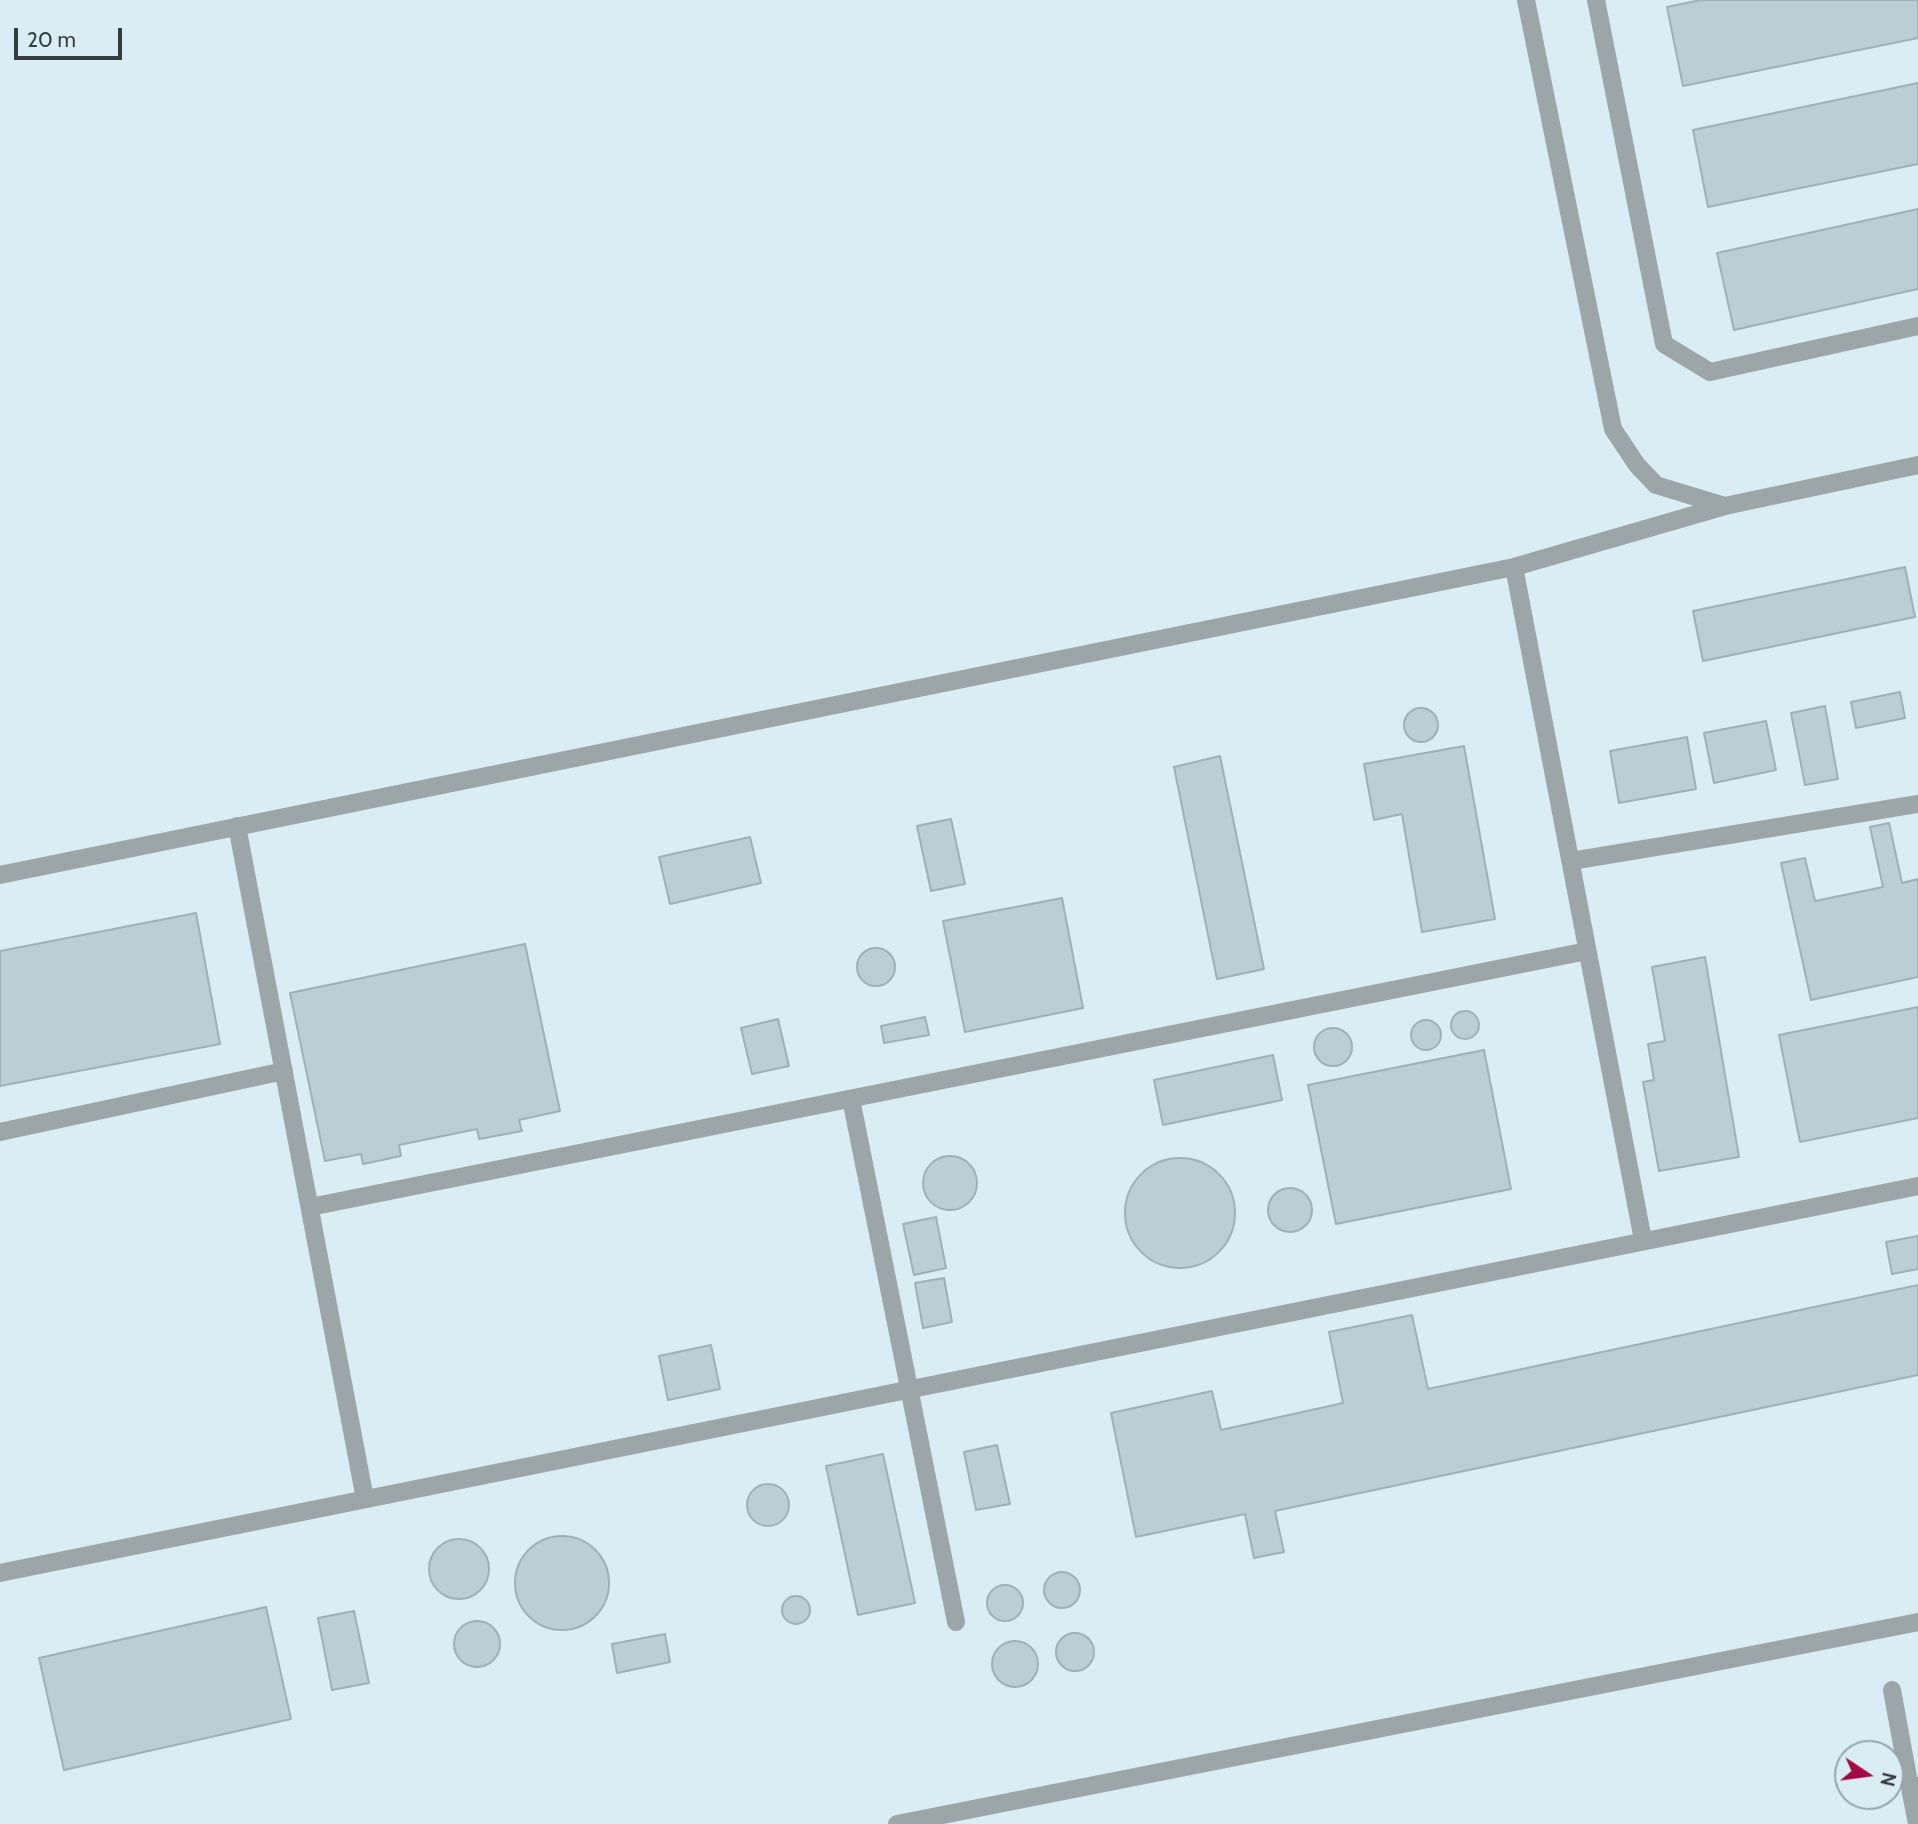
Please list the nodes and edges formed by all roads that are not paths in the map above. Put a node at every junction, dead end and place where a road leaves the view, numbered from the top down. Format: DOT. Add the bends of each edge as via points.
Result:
graph roads {
  1 [pos="1526,0"];
  2 [pos="1596,0"];
  3 [pos="1918,326"];
  4 [pos="1918,465"];
  5 [pos="1725,506"];
  6 [pos="1514,567"];
  7 [pos="1918,804"];
  8 [pos="237,826"];
  9 [pos="1571,861"];
  10 [pos="0,875"];
  11 [pos="1587,951"];
  12 [pos="284,1071"];
  13 [pos="851,1099"];
  14 [pos="0,1132"];
  15 [pos="1918,1186"];
  16 [pos="310,1207"];
  17 [pos="1643,1240"];
  18 [pos="908,1389"];
  19 [pos="365,1499"];
  20 [pos="0,1573"];
  21 [pos="956,1622"];
  22 [pos="1918,1622"];
  23 [pos="1892,1690"];
  24 [pos="1914,1787"];
  25 [pos="897,1824"];
  26 [pos="1917,1824"];
  1 -- 5 [label="street" via="1613,429 1656,485"];
  2 -- 3 [label="street" via="1664,344 1710,372"];
  4 -- 5 [label="street"];
  5 -- 6 [label="street"];
  6 -- 8 [label="street"];
  6 -- 9 [label="street"];
  7 -- 9 [label="street"];
  8 -- 10 [label="street"];
  8 -- 12 [label="street"];
  9 -- 11 [label="street"];
  11 -- 13 [label="street"];
  11 -- 17 [label="street"];
  12 -- 14 [label="street"];
  12 -- 16 [label="street"];
  13 -- 16 [label="street"];
  13 -- 18 [label="street"];
  15 -- 17 [label="street"];
  16 -- 19 [label="street"];
  17 -- 18 [label="street"];
  18 -- 19 [label="street"];
  18 -- 21 [label="street"];
  19 -- 20 [label="street"];
  22 -- 25 [label="street"];
  23 -- 24 [label="street"];
  24 -- 26 [label="street"];
}
